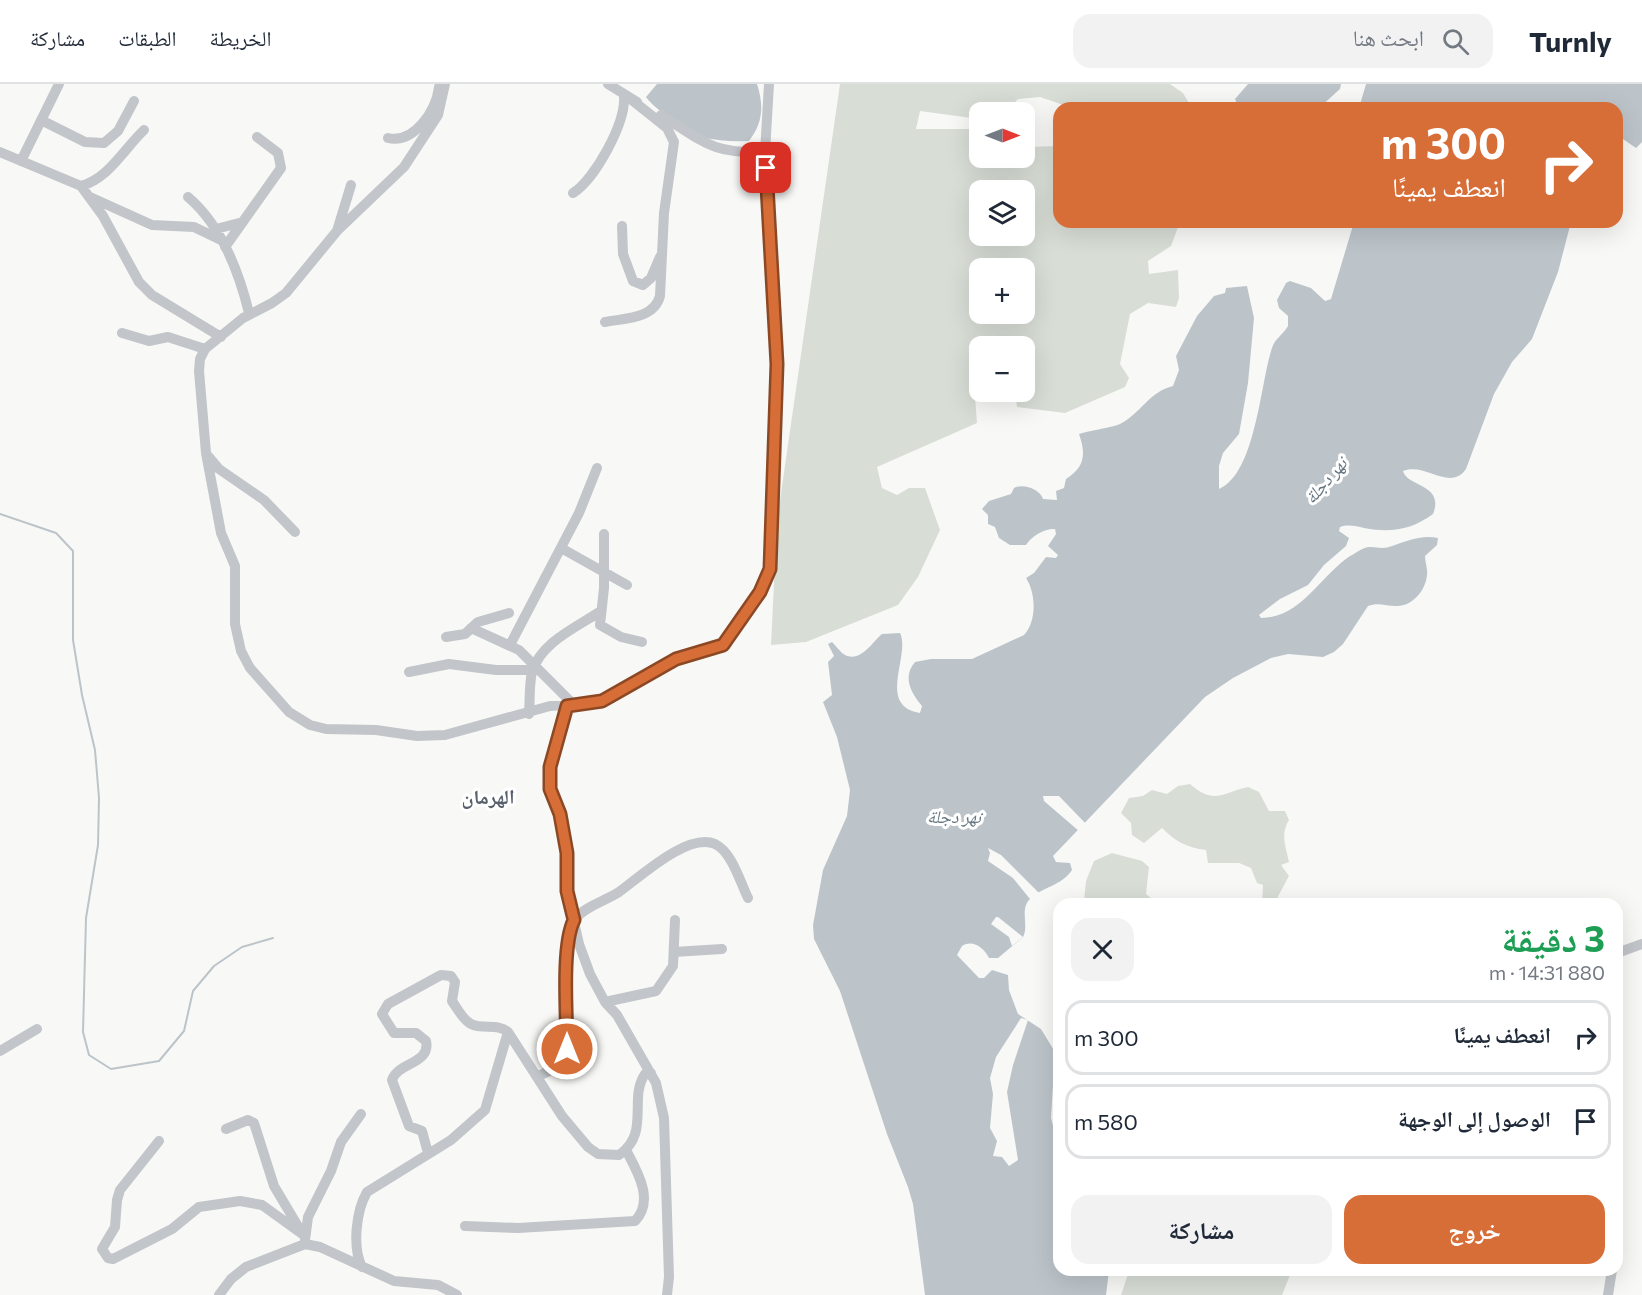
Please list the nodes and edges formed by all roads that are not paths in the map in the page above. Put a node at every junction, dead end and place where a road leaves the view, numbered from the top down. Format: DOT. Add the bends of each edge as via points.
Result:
graph roads {
  1 [pos="59,84"];
  2 [pos="439,84"];
  3 [pos="445,84"];
  4 [pos="608,84"];
  5 [pos="769,84"];
  6 [pos="628,98"];
  7 [pos="134,101"];
  8 [pos="41,120"];
  9 [pos="144,130"];
  10 [pos="257,137"];
  11 [pos="388,138"];
  12 [pos="0,152"];
  13 [pos="765,152"];
  14 [pos="21,160"];
  15 [pos="351,185"];
  16 [pos="81,186"];
  17 [pos="573,193"];
  18 [pos="90,196"];
  19 [pos="188,197"];
  20 [pos="201,209"];
  21 [pos="243,222"];
  22 [pos="622,226"];
  23 [pos="190,227"];
  24 [pos="216,229"];
  25 [pos="337,231"];
  26 [pos="223,244"];
  27 [pos="662,254"];
  28 [pos="249,314"];
  29 [pos="605,322"];
  30 [pos="122,333"];
  31 [pos="221,338"];
  32 [pos="205,349"];
  33 [pos="206,453"];
  34 [pos="597,468"];
  35 [pos="295,532"];
  36 [pos="604,534"];
  37 [pos="561,548"];
  38 [pos="604,572"];
  39 [pos="627,585"];
  40 [pos="601,611"];
  41 [pos="509,613"];
  42 [pos="471,628"];
  43 [pos="446,637"];
  44 [pos="642,642"];
  45 [pos="510,645"];
  46 [pos="534,667"];
  47 [pos="409,672"];
  48 [pos="571,706"];
  49 [pos="529,714"];
  50 [pos="748,898"];
  51 [pos="574,920"];
  52 [pos="675,920"];
  53 [pos="1642,944"];
  54 [pos="722,949"];
  55 [pos="1623,951"];
  56 [pos="674,952"];
  57 [pos="605,1002"];
  58 [pos="37,1029"];
  59 [pos="508,1032"];
  60 [pos="0,1051"];
  61 [pos="651,1073"];
  62 [pos="538,1076"];
  63 [pos="361,1114"];
  64 [pos="226,1129"];
  65 [pos="159,1141"];
  66 [pos="626,1150"];
  67 [pos="428,1153"];
  68 [pos="465,1226"];
  69 [pos="304,1238"];
  70 [pos="362,1267"];
  71 [pos="1611,1276"];
  72 [pos="219,1295"];
  73 [pos="457,1295"];
  74 [pos="667,1295"];
  75 [pos="1608,1295"];
  1 -- 8 [label="street"];
  2 -- 11 [label="street" via="436,99 415,132 402,139"];
  3 -- 25 [label="street" via="441,107 415,154"];
  4 -- 6 [label="street"];
  5 -- 13 [label="street"];
  6 -- 13 [label="street" via="709,147 730,153"];
  6 -- 17 [label="street" via="619,125 591,176"];
  6 -- 27 [label="street" via="668,128 674,142"];
  7 -- 8 [label="street" via="118,131 104,143 86,142"];
  8 -- 14 [label="street"];
  9 -- 16 [label="street" via="106,173"];
  10 -- 21 [label="street" via="279,153 281,168"];
  12 -- 14 [label="street"];
  13 -- 48 [label="street" via="777,364 768,579 723,645 676,659 602,701"];
  14 -- 16 [label="street"];
  15 -- 25 [label="street"];
  16 -- 18 [label="street"];
  18 -- 23 [label="street" via="152,225"];
  18 -- 31 [label="street" via="145,289"];
  19 -- 20 [label="street"];
  20 -- 23 [label="street"];
  20 -- 24 [label="street"];
  21 -- 24 [label="street"];
  21 -- 26 [label="street"];
  22 -- 27 [label="street" via="623,254 633,281 643,285 648,282"];
  23 -- 26 [label="street"];
  24 -- 26 [label="street"];
  25 -- 28 [label="street" via="286,293"];
  26 -- 28 [label="street"];
  27 -- 29 [label="street" via="656,306 642,315"];
  28 -- 31 [label="street"];
  30 -- 32 [label="street" via="145,340 168,337"];
  31 -- 32 [label="street"];
  32 -- 33 [label="street" via="199,371"];
  33 -- 35 [label="street" via="219,470 264,500"];
  33 -- 49 [label="street" via="221,533 237,574 235,615 241,651 250,668 296,717 326,729 426,736"];
  34 -- 37 [label="street"];
  36 -- 38 [label="street"];
  37 -- 38 [label="street"];
  37 -- 45 [label="street"];
  38 -- 39 [label="street"];
  38 -- 40 [label="street"];
  40 -- 44 [label="street" via="602,627"];
  40 -- 46 [label="street" via="554,642"];
  41 -- 42 [label="street" via="477,622"];
  42 -- 43 [label="street" via="465,634"];
  42 -- 45 [label="street"];
  45 -- 46 [label="street"];
  46 -- 47 [label="street" via="496,670 449,664"];
  46 -- 48 [label="street"];
  46 -- 49 [label="street"];
  48 -- 49 [label="street" via="550,706"];
  48 -- 51 [label="street" via="550,767 550,789 560,814 567,891"];
  50 -- 51 [label="street" via="726,854 720,847 703,842 669,856"];
  51 -- 57 [label="street" via="584,959"];
  51 -- 62 [label="street" via="567,955 567,1049 563,1062"];
  52 -- 56 [label="street"];
  53 -- 55 [label="street"];
  54 -- 56 [label="street"];
  56 -- 57 [label="street" via="673,966 656,991"];
  57 -- 61 [label="street"];
  58 -- 60 [label="street"];
  59 -- 62 [label="street"];
  59 -- 67 [label="street" via="485,1110 460,1134"];
  59 -- 67 [label="street" via="466,1021 452,1001 456,985 448,975 441,975 384,1006 382,1014 392,1031 416,1033 426,1041 423,1057 394,1074 392,1080 409,1126 422,1131"];
  61 -- 66 [label="street" via="645,1074 641,1082 636,1134"];
  61 -- 74 [label="street" via="664,1118"];
  62 -- 66 [label="street" via="562,1116 588,1147 609,1156"];
  63 -- 69 [label="street" via="343,1136 308,1217"];
  64 -- 69 [label="street" via="248,1120 254,1123 274,1186"];
  65 -- 69 [label="street" via="118,1195 116,1227 102,1249 108,1258 166,1232 199,1208 240,1202 262,1205"];
  66 -- 68 [label="street" via="642,1181 642,1208 635,1221 518,1228"];
  67 -- 70 [label="street" via="373,1186 365,1196 356,1241"];
  69 -- 70 [label="street"];
  69 -- 72 [label="street" via="246,1267"];
  70 -- 73 [label="street" via="394,1281 438,1285"];
  71 -- 75 [label="street"];
}
